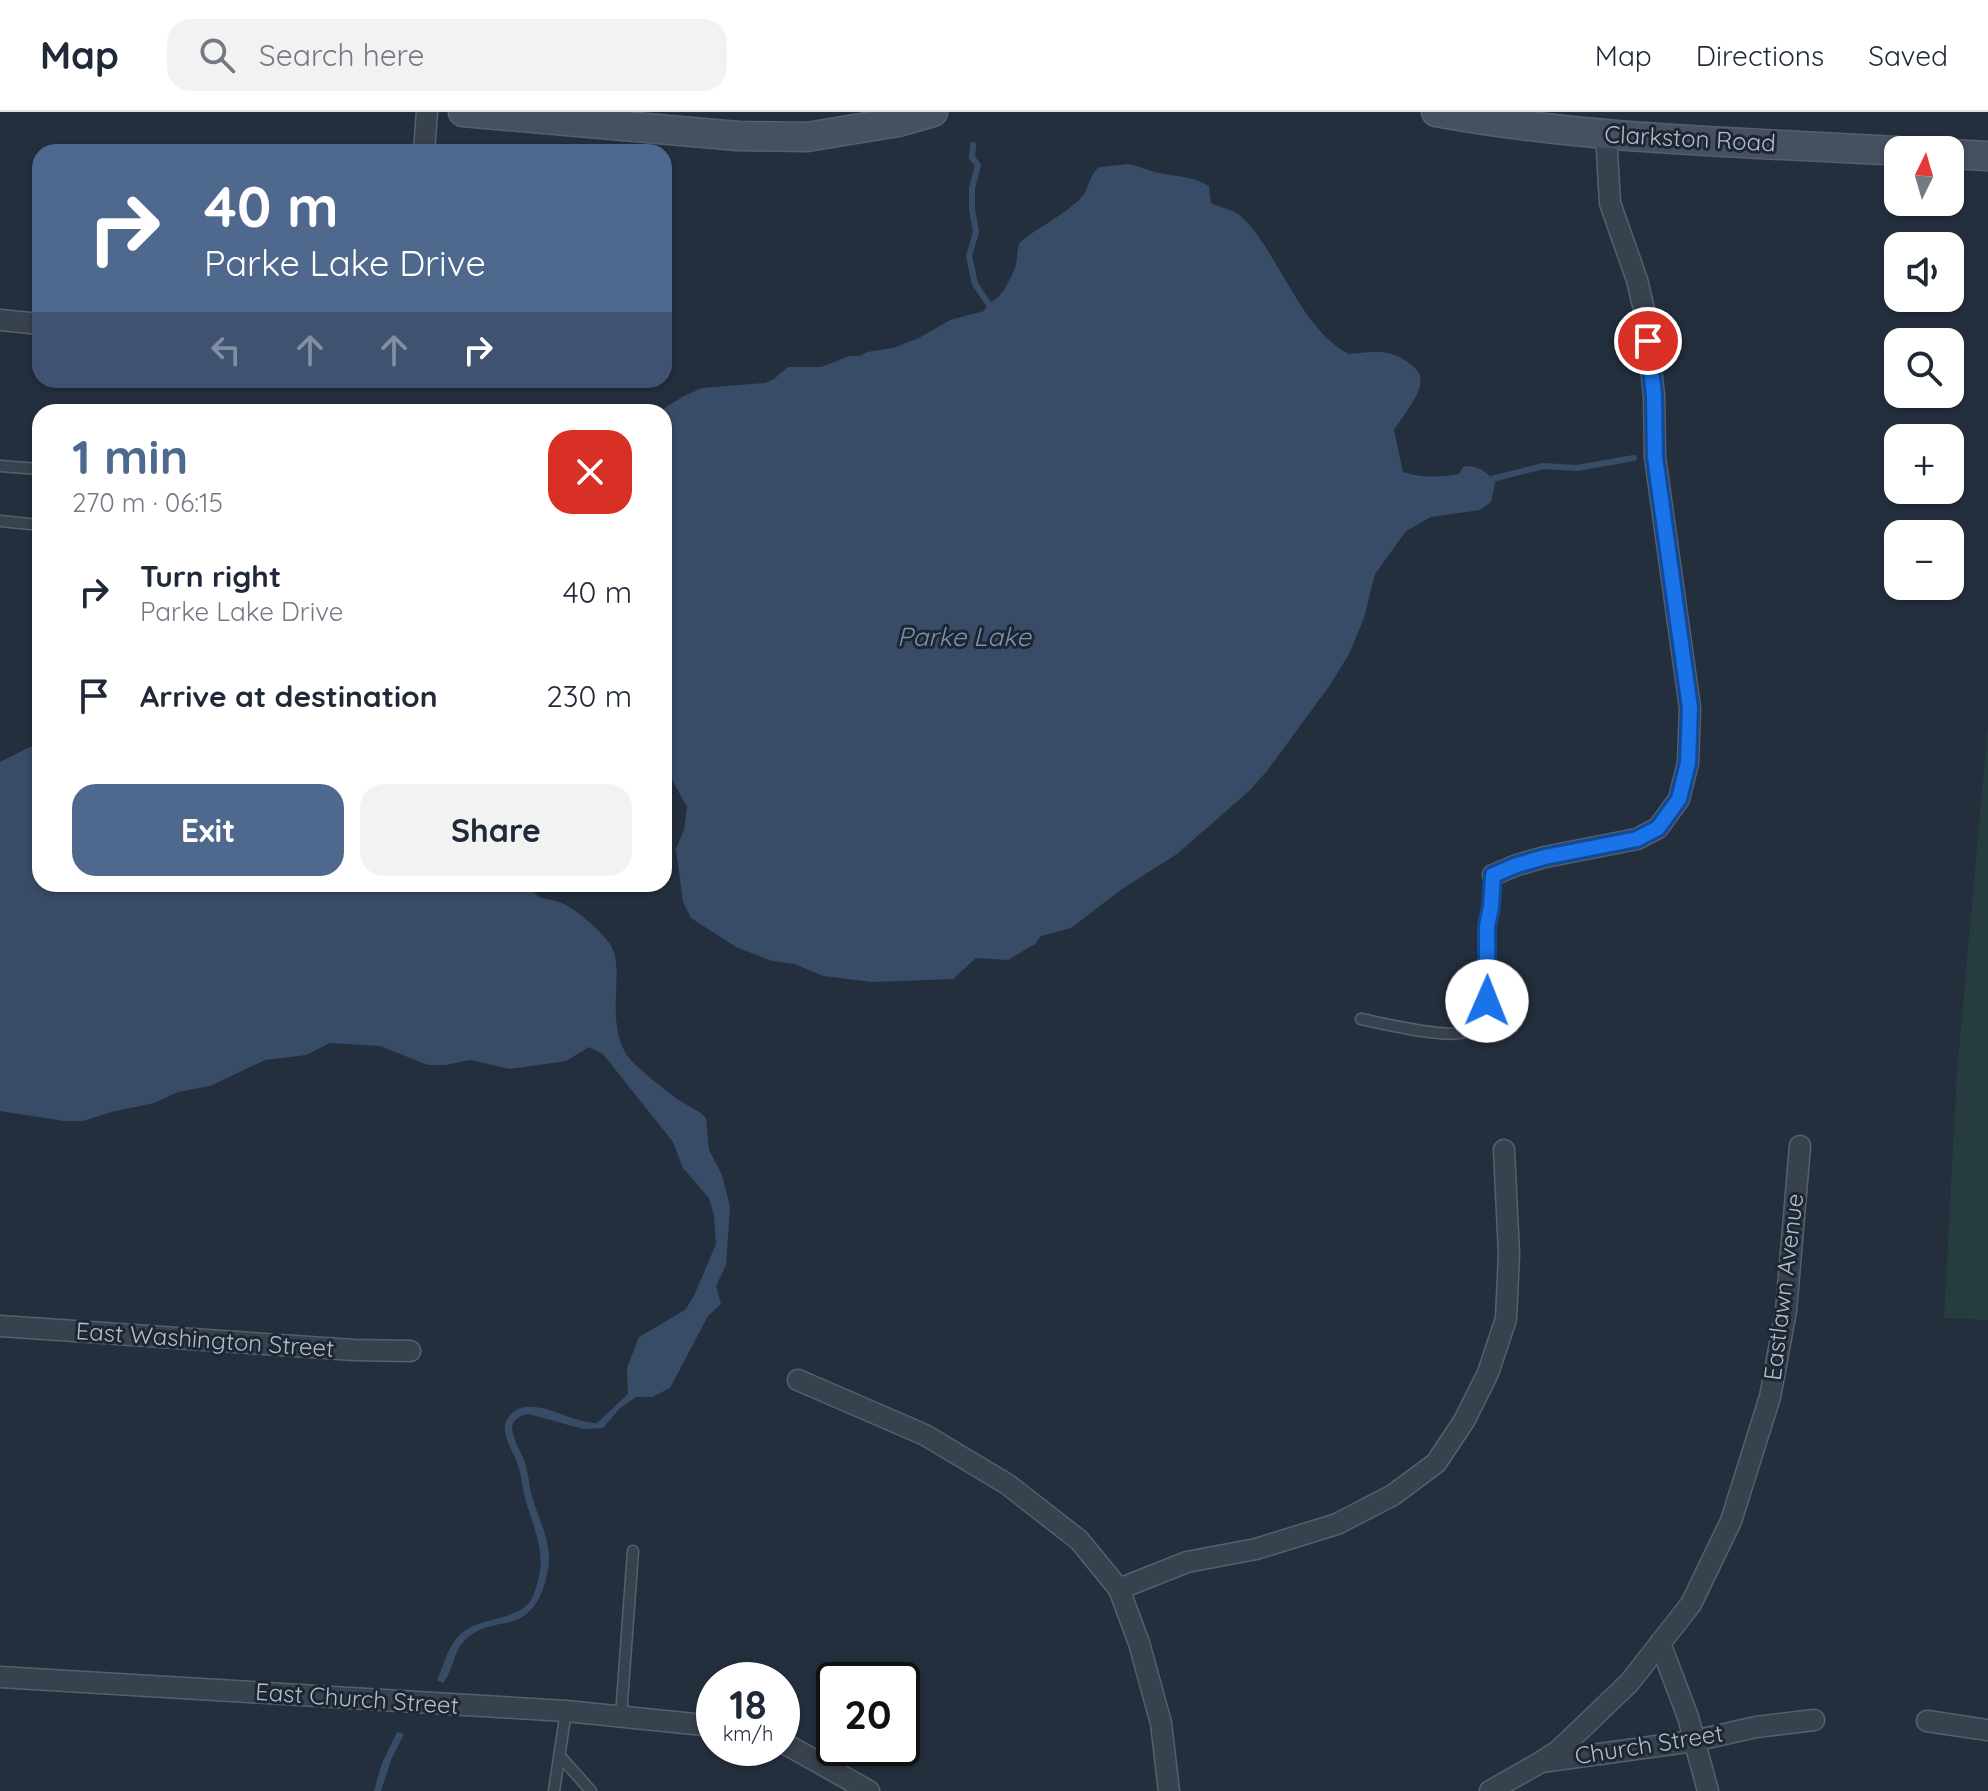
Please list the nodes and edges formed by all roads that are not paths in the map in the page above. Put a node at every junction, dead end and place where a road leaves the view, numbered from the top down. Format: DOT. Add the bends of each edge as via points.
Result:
graph roads {
  1 [pos="427,112"];
  2 [pos="463,112"];
  3 [pos="933,112"];
  4 [pos="1436,112"];
  5 [pos="1606,134"];
  6 [pos="425,144"];
  7 [pos="1884,150"];
  8 [pos="1964,155"];
  9 [pos="1988,156"];
  10 [pos="0,320"];
  11 [pos="32,323"];
  12 [pos="0,466"];
  13 [pos="32,468"];
  14 [pos="0,521"];
  15 [pos="32,524"];
  16 [pos="1493,875"];
  17 [pos="1361,1019"];
  18 [pos="1800,1146"];
  19 [pos="1504,1150"];
  20 [pos="0,1326"];
  21 [pos="410,1351"];
  22 [pos="798,1380"];
  23 [pos="633,1551"];
  24 [pos="1119,1589"];
  25 [pos="1660,1643"];
  26 [pos="0,1677"];
  27 [pos="566,1711"];
  28 [pos="621,1716"];
  29 [pos="1814,1720"];
  30 [pos="1927,1721"];
  31 [pos="696,1724"];
  32 [pos="1988,1730"];
  33 [pos="1694,1741"];
  34 [pos="800,1752"];
  35 [pos="559,1755"];
  36 [pos="1541,1762"];
  37 [pos="554,1791"];
  38 [pos="591,1791"];
  39 [pos="869,1791"];
  40 [pos="1169,1791"];
  41 [pos="1490,1791"];
  42 [pos="1708,1791"];
  1 -- 6 [label="street"];
  2 -- 3 [label="street" via="738,136 807,137"];
  4 -- 5 [label="street, Clarkston Road"];
  5 -- 7 [label="street, Clarkston Road"];
  5 -- 16 [label="street" via="1610,203 1645,314 1655,457 1690,708 1688,763 1679,799 1658,828 1637,839 1545,857"];
  8 -- 9 [label="street"];
  10 -- 11 [label="street"];
  12 -- 13 [label="lane"];
  14 -- 15 [label="lane"];
  16 -- 17 [label="lane" via="1487,926 1489,983 1481,1017 1466,1032 1449,1034"];
  18 -- 25 [label="street, Eastlawn Avenue" via="1786,1311 1770,1397 1731,1521 1691,1604"];
  19 -- 24 [label="street" via="1506,1319 1488,1373 1436,1463 1393,1495 1337,1524 1256,1549 1187,1562"];
  20 -- 21 [label="street, East Washington Street"];
  22 -- 24 [label="street" via="925,1435 1007,1484 1079,1540"];
  23 -- 28 [label="lane"];
  24 -- 40 [label="street" via="1161,1723"];
  25 -- 33 [label="street"];
  25 -- 36 [label="street, Eastlawn Avenue" via="1629,1683"];
  26 -- 27 [label="street, East Church Street"];
  27 -- 28 [label="street, East Church Street"];
  27 -- 35 [label="lane"];
  28 -- 31 [label="street, East Church Street"];
  29 -- 33 [label="street, Church Street"];
  30 -- 32 [label="street"];
  33 -- 36 [label="street, Church Street"];
  33 -- 42 [label="street"];
  34 -- 39 [label="street"];
  35 -- 37 [label="lane"];
  35 -- 38 [label="lane"];
  36 -- 41 [label="street, Church Street"];
}
